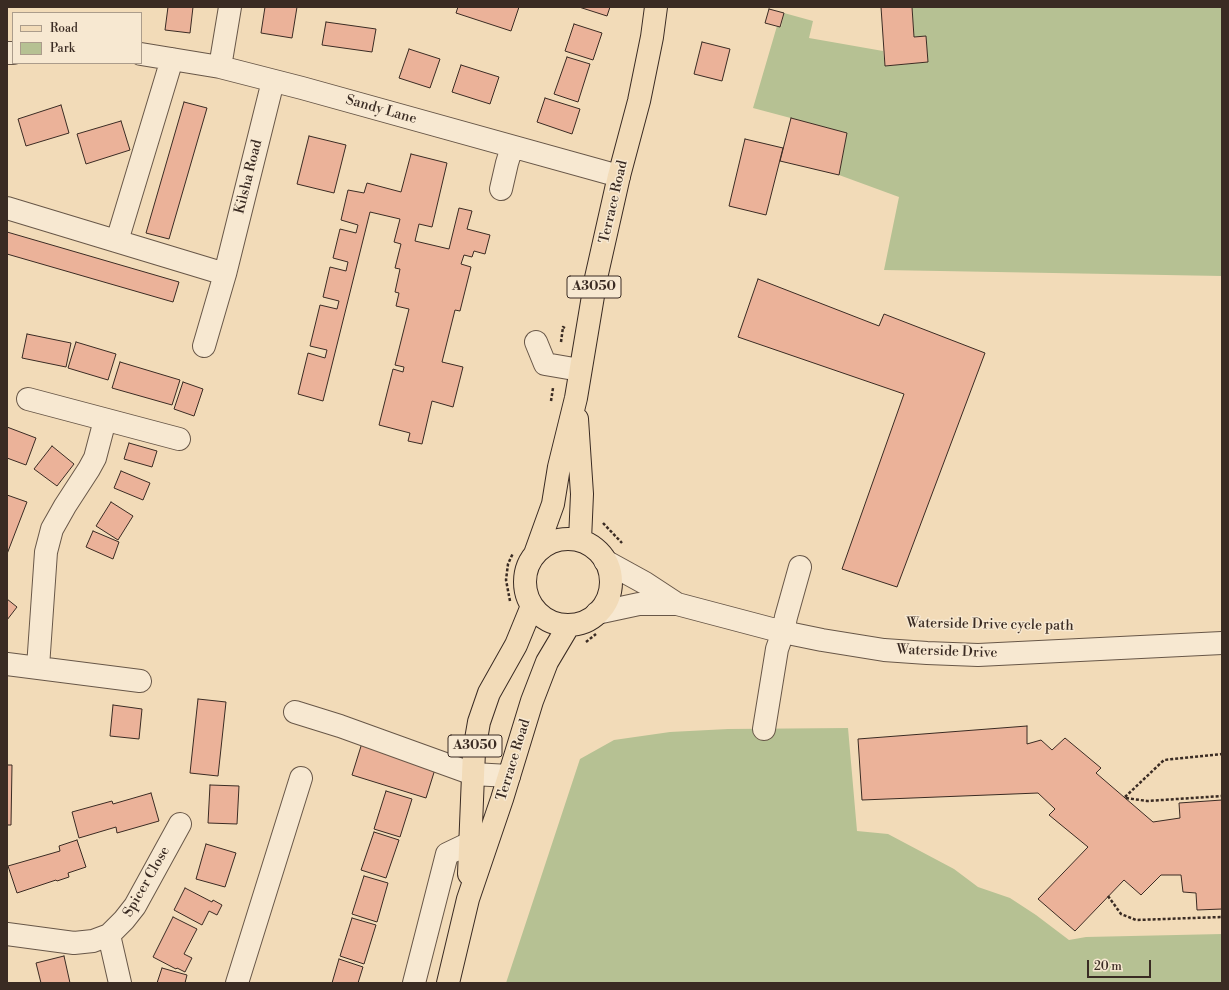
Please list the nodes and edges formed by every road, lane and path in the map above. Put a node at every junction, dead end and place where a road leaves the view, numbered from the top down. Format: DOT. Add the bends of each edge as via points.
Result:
graph roads {
  1 [pos="230,7"];
  2 [pos="656,7"];
  3 [pos="142,54"];
  4 [pos="172,59"];
  5 [pos="220,68"];
  6 [pos="273,81"];
  7 [pos="512,147"];
  8 [pos="619,176"];
  9 [pos="501,190"];
  10 [pos="7,208"];
  11 [pos="117,241"];
  12 [pos="225,274"];
  13 [pos="536,342"];
  14 [pos="204,346"];
  15 [pos="580,370"];
  16 [pos="576,398"];
  17 [pos="28,399"];
  18 [pos="105,420"];
  19 [pos="179,440"];
  20 [pos="602,521"];
  21 [pos="580,540"];
  22 [pos="626,546"];
  23 [pos="524,552"];
  24 [pos="605,561"];
  25 [pos="800,567"];
  26 [pos="677,604"];
  27 [pos="522,606"];
  28 [pos="598,622"];
  29 [pos="569,625"];
  30 [pos="783,632"];
  31 [pos="584,643"];
  32 [pos="1222,643"];
  33 [pos="7,664"];
  34 [pos="38,667"];
  35 [pos="140,681"];
  36 [pos="295,712"];
  37 [pos="764,730"];
  38 [pos="1222,754"];
  39 [pos="473,774"];
  40 [pos="509,776"];
  41 [pos="301,778"];
  42 [pos="1222,796"];
  43 [pos="180,824"];
  44 [pos="470,843"];
  45 [pos="1108,896"];
  46 [pos="468,899"];
  47 [pos="1222,917"];
  48 [pos="7,934"];
  49 [pos="109,935"];
  50 [pos="120,983"];
  51 [pos="237,983"];
  52 [pos="414,983"];
  53 [pos="448,983"];
  1 -- 5 [label="street"];
  2 -- 8 [label="main road, Terrace Road / A3050" via="639,101"];
  3 -- 4 [label="street, Sandy Lane"];
  4 -- 5 [label="street, Sandy Lane"];
  4 -- 11 [label="street"];
  5 -- 6 [label="street, Sandy Lane"];
  6 -- 7 [label="street, Sandy Lane"];
  6 -- 12 [label="street, Kilsha Road"];
  7 -- 8 [label="street, Sandy Lane"];
  7 -- 9 [label="street"];
  8 -- 15 [label="main road, Terrace Road / A3050" via="596,278"];
  10 -- 11 [label="street"];
  11 -- 12 [label="street"];
  12 -- 14 [label="street, Kilsha Road"];
  13 -- 15 [label="street" via="545,364"];
  15 -- 16 [label="main road, Terrace Road / A3050"];
  16 -- 21 [label="main road, Terrace Road / A3050" via="582,494"];
  16 -- 23 [label="main road, Terrace Road / A3050" via="559,466 553,504"];
  17 -- 18 [label="street"];
  18 -- 19 [label="street"];
  18 -- 34 [label="street" via="92,463 52,528 46,552"];
  20 -- 22 [label="path"];
  21 -- 23 [label="main road" via="564,538"];
  21 -- 24 [label="main road" via="593,546"];
  23 -- 27 [label="main road" via="529,563 525,574 527,596"];
  23 -- 27 [label="path" via="508,564 506,580"];
  24 -- 26 [label="street, Waterside Drive"];
  24 -- 28 [label="main road" via="610,570 611,584"];
  25 -- 30 [label="street"];
  26 -- 28 [label="street, Waterside Drive" via="639,604"];
  26 -- 30 [label="street, Waterside Drive"];
  27 -- 29 [label="main road" via="548,620"];
  27 -- 39 [label="main road, Terrace Road / A3050" via="516,645 489,693 479,722"];
  28 -- 29 [label="main road" via="589,619"];
  28 -- 31 [label="path"];
  29 -- 40 [label="main road, Terrace Road / A3050" via="547,662"];
  30 -- 32 [label="street, Waterside Drive" via="884,650 978,655"];
  30 -- 37 [label="street" via="777,649"];
  33 -- 34 [label="street"];
  34 -- 35 [label="street"];
  36 -- 39 [label="street"];
  38 -- 42 [label="path" via="1164,760 1125,798 1147,801"];
  39 -- 40 [label="street"];
  39 -- 44 [label="main road, Terrace Road / A3050"];
  40 -- 46 [label="main road, Terrace Road / A3050"];
  41 -- 51 [label="street"];
  43 -- 49 [label="street, Spicer Close" via="136,906"];
  44 -- 46 [label="main road, Terrace Road / A3050"];
  44 -- 52 [label="street" via="447,854"];
  45 -- 47 [label="path" via="1121,914 1136,920"];
  46 -- 53 [label="main road, Terrace Road / A3050"];
  48 -- 49 [label="street, Spicer Close" via="74,943 92,941"];
  49 -- 50 [label="street"];
}
